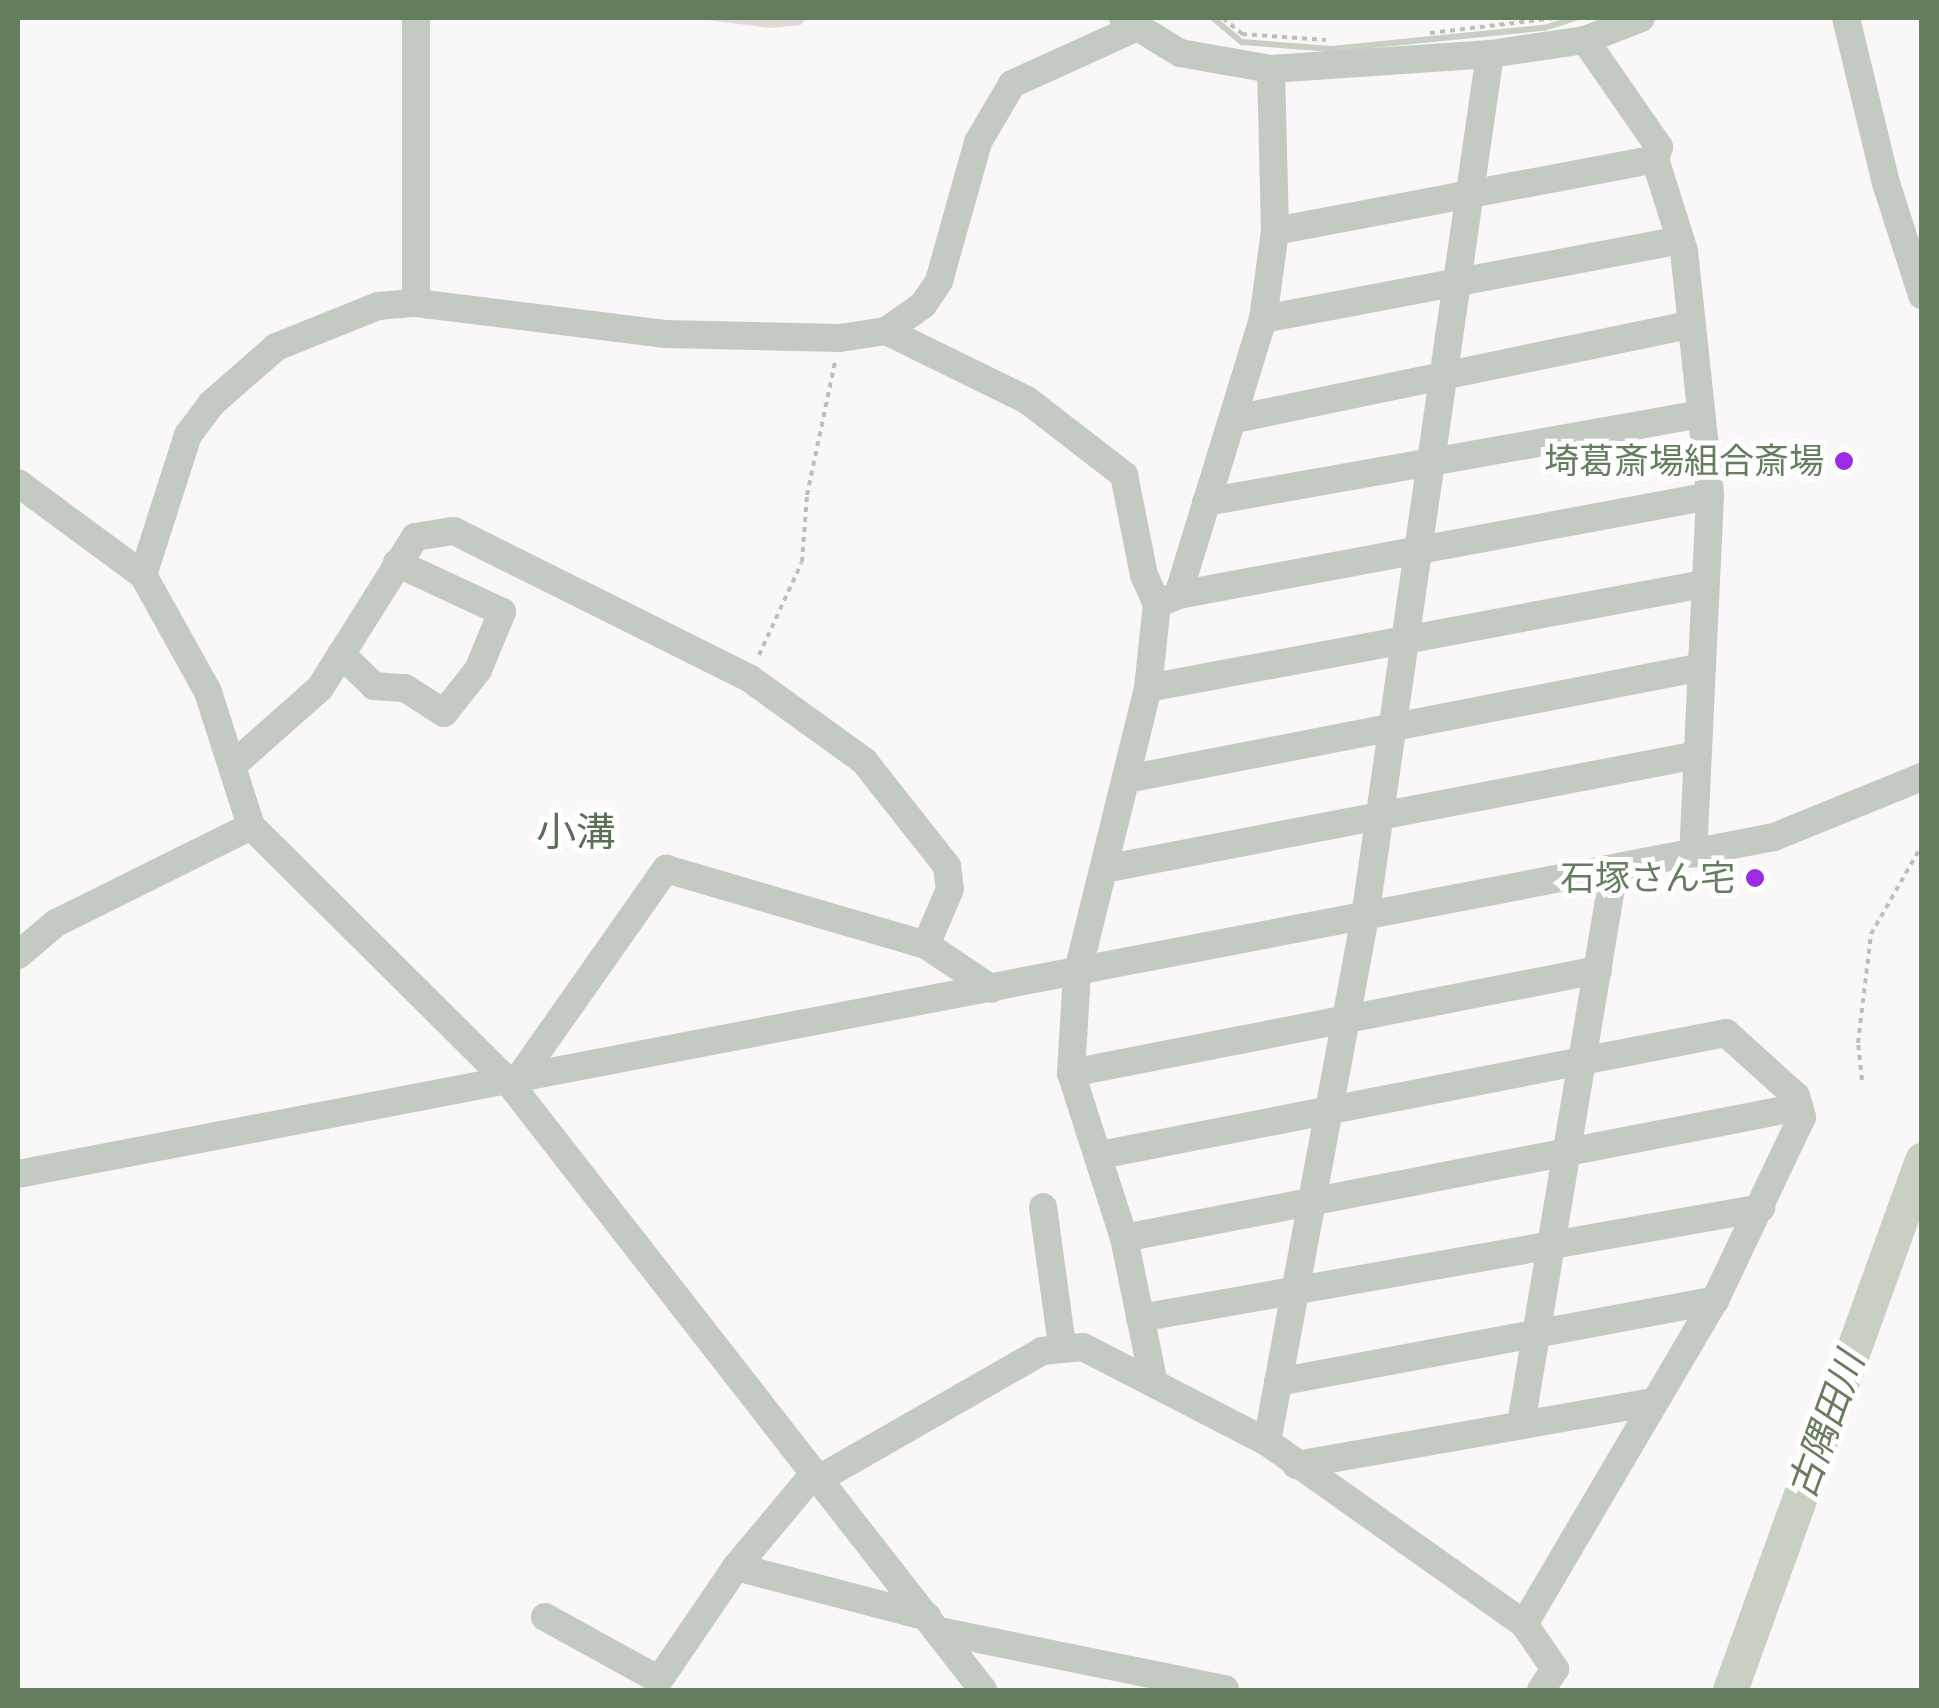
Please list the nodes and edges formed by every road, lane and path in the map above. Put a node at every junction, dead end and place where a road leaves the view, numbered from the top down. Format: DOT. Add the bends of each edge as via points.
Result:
graph roads {
  1 [pos="416,18"];
  2 [pos="1223,18"];
  3 [pos="1556,18"];
  4 [pos="1641,18"];
  5 [pos="1846,18"];
  6 [pos="1128,23"];
  7 [pos="1421,33"];
  8 [pos="1330,40"];
  9 [pos="1585,40"];
  10 [pos="1490,54"];
  11 [pos="1271,68"];
  12 [pos="1655,159"];
  13 [pos="1468,195"];
  14 [pos="1275,231"];
  15 [pos="1681,240"];
  16 [pos="1456,284"];
  17 [pos="1922,296"];
  18 [pos="416,303"];
  19 [pos="1264,319"];
  20 [pos="1690,325"];
  21 [pos="886,331"];
  22 [pos="840,338"];
  23 [pos="1443,378"];
  24 [pos="1701,414"];
  25 [pos="1235,419"];
  26 [pos="1430,462"];
  27 [pos="18,482"];
  28 [pos="1710,496"];
  29 [pos="1206,502"];
  30 [pos="1417,550"];
  31 [pos="396,564"];
  32 [pos="143,575"];
  33 [pos="1702,584"];
  34 [pos="1168,600"];
  35 [pos="1404,638"];
  36 [pos="341,654"];
  37 [pos="1702,666"];
  38 [pos="749,678"];
  39 [pos="1148,688"];
  40 [pos="1392,728"];
  41 [pos="1698,755"];
  42 [pos="232,766"];
  43 [pos="1922,776"];
  44 [pos="1127,779"];
  45 [pos="1380,816"];
  46 [pos="251,826"];
  47 [pos="1922,845"];
  48 [pos="1694,854"];
  49 [pos="1104,869"];
  50 [pos="1614,870"];
  51 [pos="1366,918"];
  52 [pos="926,945"];
  53 [pos="18,955"];
  54 [pos="1598,970"];
  55 [pos="1077,974"];
  56 [pos="992,989"];
  57 [pos="1348,1019"];
  58 [pos="1584,1060"];
  59 [pos="1071,1073"];
  60 [pos="513,1079"];
  61 [pos="1862,1080"];
  62 [pos="1800,1107"];
  63 [pos="1332,1108"];
  64 [pos="1568,1150"];
  65 [pos="1100,1155"];
  66 [pos="18,1174"];
  67 [pos="1314,1200"];
  68 [pos="1043,1206"];
  69 [pos="1761,1208"];
  70 [pos="1124,1238"];
  71 [pos="1553,1242"];
  72 [pos="1296,1291"];
  73 [pos="1715,1300"];
  74 [pos="1140,1318"];
  75 [pos="1537,1332"];
  76 [pos="1062,1346"];
  77 [pos="1154,1379"];
  78 [pos="1278,1382"];
  79 [pos="1652,1402"];
  80 [pos="1522,1424"];
  81 [pos="1267,1442"];
  82 [pos="1296,1465"];
  83 [pos="815,1477"];
  84 [pos="736,1568"];
  85 [pos="545,1617"];
  86 [pos="934,1624"];
  87 [pos="1524,1624"];
  88 [pos="1123,1680"];
  89 [pos="1225,1689"];
  90 [pos="983,1690"];
  91 [pos="1541,1690"];
  1 -- 18 [label="street"];
  2 -- 8 [label="path" via="1242,34"];
  3 -- 7 [label="path"];
  4 -- 9 [label="street"];
  5 -- 17 [label="street" via="1886,184"];
  6 -- 11 [label="street" via="1180,53"];
  6 -- 21 [label="street" via="1012,84 978,142 938,280 923,305"];
  9 -- 10 [label="street"];
  9 -- 12 [label="street" via="1659,146"];
  10 -- 11 [label="street"];
  10 -- 13 [label="street"];
  11 -- 14 [label="street"];
  12 -- 13 [label="street"];
  12 -- 15 [label="street"];
  13 -- 14 [label="street"];
  13 -- 16 [label="street"];
  14 -- 19 [label="street"];
  15 -- 16 [label="street"];
  15 -- 20 [label="street"];
  16 -- 19 [label="street"];
  16 -- 23 [label="street"];
  18 -- 22 [label="street" via="666,334"];
  18 -- 32 [label="street" via="378,306 276,347 212,404 188,436"];
  19 -- 25 [label="street"];
  20 -- 23 [label="street"];
  20 -- 24 [label="street"];
  21 -- 22 [label="street"];
  21 -- 34 [label="street" via="1026,400 1124,475 1144,575"];
  22 -- 38 [label="path" via="807,495 802,562"];
  23 -- 25 [label="street"];
  23 -- 26 [label="street"];
  24 -- 26 [label="street"];
  24 -- 28 [label="street"];
  25 -- 29 [label="street"];
  26 -- 29 [label="street"];
  26 -- 30 [label="street"];
  27 -- 32 [label="street"];
  28 -- 30 [label="street"];
  28 -- 33 [label="street"];
  29 -- 34 [label="street"];
  30 -- 34 [label="street"];
  30 -- 35 [label="street"];
  31 -- 36 [label="street"];
  31 -- 36 [label="street" via="502,612 478,670 444,713 405,688 374,686"];
  31 -- 38 [label="street" via="415,537 454,531"];
  32 -- 42 [label="street" via="208,692"];
  33 -- 35 [label="street"];
  33 -- 37 [label="street"];
  34 -- 39 [label="street"];
  35 -- 39 [label="street"];
  35 -- 40 [label="street"];
  36 -- 42 [label="street" via="320,688"];
  37 -- 40 [label="street"];
  37 -- 41 [label="street"];
  38 -- 52 [label="street" via="864,761 947,866 950,889"];
  39 -- 44 [label="street"];
  40 -- 44 [label="street"];
  40 -- 45 [label="street"];
  41 -- 45 [label="street"];
  41 -- 48 [label="street"];
  42 -- 46 [label="street"];
  43 -- 48 [label="street" via="1774,838"];
  44 -- 49 [label="street"];
  45 -- 49 [label="street"];
  45 -- 51 [label="street"];
  46 -- 53 [label="street" via="56,923"];
  46 -- 60 [label="street"];
  47 -- 61 [label="path" via="1871,934 1858,1042"];
  48 -- 50 [label="street"];
  49 -- 55 [label="street"];
  50 -- 51 [label="street"];
  50 -- 54 [label="street"];
  51 -- 55 [label="street"];
  51 -- 57 [label="street"];
  52 -- 56 [label="street"];
  52 -- 60 [label="street" via="666,869"];
  54 -- 57 [label="street"];
  54 -- 58 [label="street"];
  55 -- 56 [label="street"];
  55 -- 59 [label="street"];
  56 -- 60 [label="street"];
  57 -- 59 [label="street"];
  57 -- 63 [label="street"];
  58 -- 62 [label="street" via="1726,1033"];
  58 -- 63 [label="street"];
  58 -- 64 [label="street"];
  59 -- 65 [label="street"];
  60 -- 66 [label="street"];
  60 -- 83 [label="street"];
  62 -- 64 [label="street"];
  62 -- 69 [label="street" via="1802,1117"];
  63 -- 65 [label="street"];
  63 -- 67 [label="street"];
  64 -- 67 [label="street"];
  64 -- 71 [label="street"];
  65 -- 70 [label="street"];
  67 -- 70 [label="street"];
  67 -- 72 [label="street"];
  68 -- 76 [label="street"];
  69 -- 71 [label="street"];
  69 -- 73 [label="street"];
  70 -- 74 [label="street"];
  71 -- 72 [label="street"];
  71 -- 75 [label="street"];
  72 -- 74 [label="street"];
  72 -- 78 [label="street"];
  73 -- 75 [label="street"];
  73 -- 79 [label="street"];
  74 -- 77 [label="street"];
  75 -- 78 [label="street"];
  75 -- 80 [label="street"];
  76 -- 77 [label="street" via="1083,1348"];
  76 -- 83 [label="street"];
  77 -- 81 [label="street"];
  78 -- 81 [label="street"];
  79 -- 80 [label="street"];
  79 -- 87 [label="street"];
  80 -- 82 [label="street"];
  81 -- 82 [label="street"];
  82 -- 87 [label="street"];
  83 -- 84 [label="street"];
  83 -- 86 [label="street"];
  84 -- 85 [label="street" via="659,1680"];
  84 -- 86 [label="street"];
  86 -- 88 [label="street"];
  86 -- 90 [label="street"];
  87 -- 91 [label="street" via="1554,1670"];
  88 -- 89 [label="street"];
}
